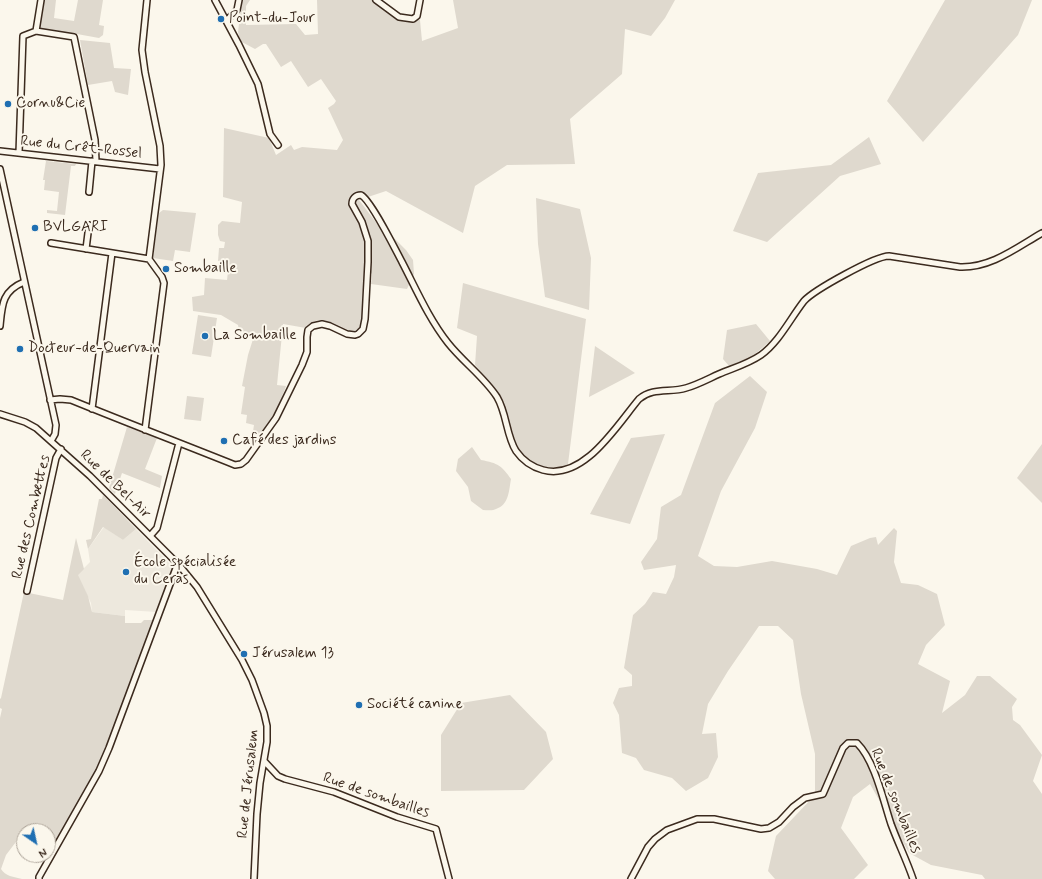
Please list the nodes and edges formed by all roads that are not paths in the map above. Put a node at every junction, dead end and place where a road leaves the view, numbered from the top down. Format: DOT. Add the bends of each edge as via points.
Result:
graph roads {
  1 [pos="41,0"];
  2 [pos="147,0"];
  3 [pos="215,0"];
  4 [pos="239,0"];
  5 [pos="376,0"];
  6 [pos="420,0"];
  7 [pos="226,21"];
  8 [pos="36,31"];
  9 [pos="278,145"];
  10 [pos="0,151"];
  11 [pos="18,153"];
  12 [pos="94,161"];
  13 [pos="160,168"];
  14 [pos="0,169"];
  15 [pos="89,192"];
  16 [pos="89,225"];
  17 [pos="1042,233"];
  18 [pos="51,243"];
  19 [pos="86,249"];
  20 [pos="112,253"];
  21 [pos="149,259"];
  22 [pos="24,282"];
  23 [pos="1,301"];
  24 [pos="0,326"];
  25 [pos="50,400"];
  26 [pos="92,409"];
  27 [pos="0,415"];
  28 [pos="145,430"];
  29 [pos="51,440"];
  30 [pos="179,443"];
  31 [pos="61,449"];
  32 [pos="150,536"];
  33 [pos="179,565"];
  34 [pos="28,590"];
  35 [pos="264,761"];
  36 [pos="39,879"];
  37 [pos="254,879"];
  38 [pos="450,879"];
  39 [pos="631,879"];
  40 [pos="913,879"];
  1 -- 8 [label="street"];
  2 -- 13 [label="street" via="142,50 160,146"];
  3 -- 7 [label="street"];
  4 -- 7 [label="street" via="237,10"];
  5 -- 6 [label="street" via="399,17 413,19 417,16"];
  7 -- 9 [label="street" via="258,84 270,134"];
  8 -- 11 [label="street" via="23,36"];
  8 -- 12 [label="street" via="74,37 95,140"];
  10 -- 11 [label="street, Rue du Crêt-Rossel"];
  11 -- 12 [label="street, Rue du Crêt-Rossel"];
  12 -- 13 [label="street, Rue du Crêt-Rossel"];
  12 -- 15 [label="street"];
  13 -- 21 [label="street"];
  14 -- 22 [label="street"];
  16 -- 19 [label="street"];
  17 -- 30 [label="street" via="994,260 971,267 889,256 872,260 808,297 775,341 760,356 686,388 648,393 639,399 586,459 572,468 552,472 531,465 516,450 496,397 443,336 381,224 365,198 358,195 352,204 364,227 368,252 365,320 361,332 350,335 322,324 310,328 307,333 308,348 304,360 276,418 241,464 235,465"];
  18 -- 19 [label="street"];
  19 -- 20 [label="street"];
  20 -- 21 [label="street"];
  20 -- 26 [label="street"];
  21 -- 28 [label="street" via="164,280 164,288"];
  22 -- 23 [label="street"];
  22 -- 25 [label="street"];
  23 -- 24 [label="street"];
  25 -- 26 [label="street" via="66,399"];
  25 -- 29 [label="street" via="56,429"];
  26 -- 28 [label="street"];
  27 -- 29 [label="street, Rue de Bel-Air" via="32,425"];
  28 -- 30 [label="street"];
  29 -- 31 [label="street, Rue de Bel-Air"];
  30 -- 32 [label="street, Rue de Bel-Air" via="157,528"];
  31 -- 32 [label="street, Rue de Bel-Air"];
  31 -- 34 [label="street, Rue des Combettes" via="56,458"];
  32 -- 33 [label="street, Rue de Jérusalem"];
  33 -- 35 [label="street, Rue de Jérusalem" via="203,597 252,680 267,726"];
  33 -- 36 [label="street" via="99,771"];
  35 -- 37 [label="street, Rue de Jérusalem" via="257,814"];
  35 -- 38 [label="street, Rue de sombailles" via="278,776 285,779 334,792 397,817 436,829"];
  39 -- 40 [label="street, Rue de sombailles" via="648,847 667,830 697,819 714,819 761,829 774,825 805,798 823,794 843,748 848,743 857,743 868,758"];
}
